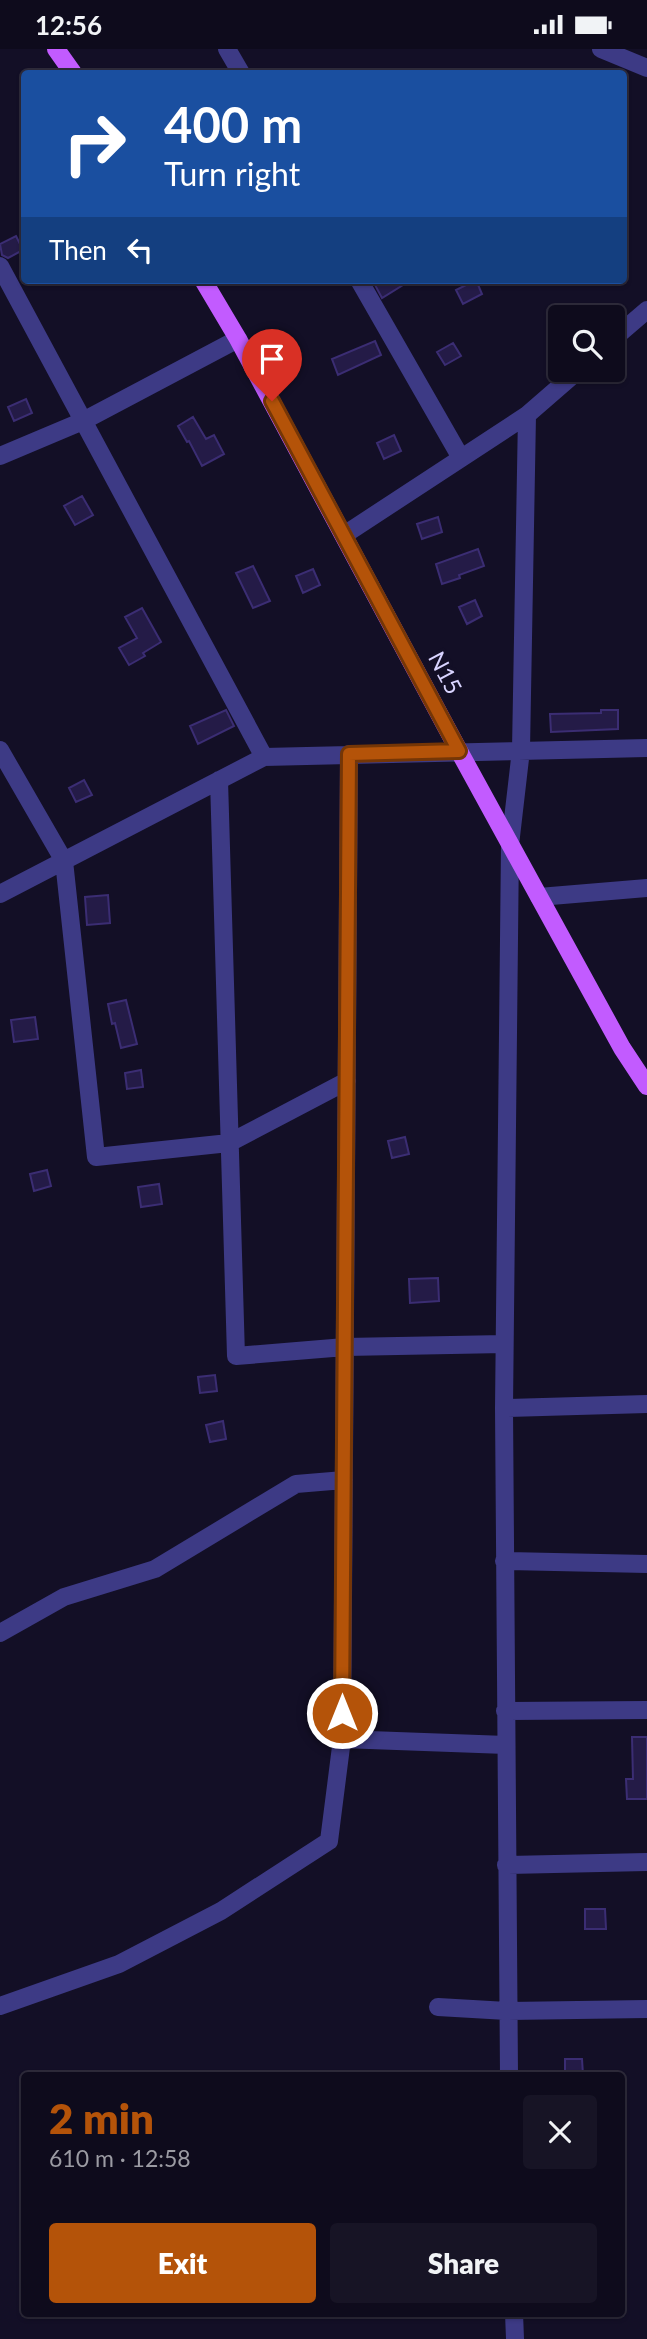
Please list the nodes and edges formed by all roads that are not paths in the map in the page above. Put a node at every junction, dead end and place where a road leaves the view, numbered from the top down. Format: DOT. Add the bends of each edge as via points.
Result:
graph roads {
  1 [pos="56,49"];
  2 [pos="227,49"];
  3 [pos="601,49"];
  4 [pos="647,68"];
  5 [pos="71,70"];
  6 [pos="239,70"];
  7 [pos="0,266"];
  8 [pos="205,284"];
  9 [pos="361,284"];
  10 [pos="647,310"];
  11 [pos="625,329"];
  12 [pos="238,339"];
  13 [pos="565,382"];
  14 [pos="527,415"];
  15 [pos="83,421"];
  16 [pos="0,456"];
  17 [pos="461,458"];
  18 [pos="344,535"];
  19 [pos="647,748"];
  20 [pos="0,750"];
  21 [pos="521,750"];
  22 [pos="459,751"];
  23 [pos="349,754"];
  24 [pos="264,757"];
  25 [pos="219,780"];
  26 [pos="510,845"];
  27 [pos="64,861"];
  28 [pos="647,888"];
  29 [pos="0,894"];
  30 [pos="539,897"];
  31 [pos="346,1081"];
  32 [pos="647,1086"];
  33 [pos="229,1143"];
  34 [pos="504,1344"];
  35 [pos="345,1347"];
  36 [pos="647,1404"];
  37 [pos="503,1408"];
  38 [pos="344,1480"];
  39 [pos="504,1561"];
  40 [pos="647,1564"];
  41 [pos="0,1633"];
  42 [pos="647,1710"];
  43 [pos="505,1711"];
  44 [pos="342,1739"];
  45 [pos="506,1745"];
  46 [pos="647,1862"];
  47 [pos="506,1865"];
  48 [pos="0,2006"];
  49 [pos="438,2007"];
  50 [pos="647,2009"];
  51 [pos="507,2011"];
  52 [pos="509,2072"];
  53 [pos="514,2317"];
  54 [pos="515,2339"];
  1 -- 5 [label="main road"];
  2 -- 6 [label="street"];
  3 -- 4 [label="street"];
  7 -- 15 [label="street"];
  8 -- 12 [label="main road, N15"];
  9 -- 17 [label="street"];
  10 -- 11 [label="street"];
  12 -- 15 [label="street"];
  12 -- 18 [label="main road, N15"];
  13 -- 14 [label="street"];
  14 -- 17 [label="street"];
  14 -- 21 [label="street"];
  15 -- 16 [label="street"];
  15 -- 24 [label="street"];
  17 -- 18 [label="street"];
  18 -- 22 [label="main road, N15"];
  19 -- 21 [label="street"];
  20 -- 27 [label="street"];
  21 -- 22 [label="street"];
  21 -- 26 [label="street"];
  22 -- 23 [label="street"];
  22 -- 26 [label="main road, N15"];
  23 -- 24 [label="street"];
  23 -- 31 [label="street"];
  24 -- 25 [label="street"];
  25 -- 27 [label="street"];
  25 -- 33 [label="street"];
  26 -- 30 [label="main road, N15"];
  26 -- 34 [label="street"];
  27 -- 29 [label="street"];
  27 -- 33 [label="street" via="96,1157"];
  28 -- 30 [label="street"];
  30 -- 32 [label="main road, N15"];
  31 -- 33 [label="street"];
  31 -- 35 [label="street"];
  33 -- 35 [label="street" via="236,1356"];
  34 -- 35 [label="street"];
  34 -- 37 [label="street"];
  35 -- 38 [label="street"];
  36 -- 37 [label="street"];
  37 -- 39 [label="street"];
  38 -- 41 [label="street" via="296,1484 155,1569 64,1597"];
  38 -- 44 [label="street"];
  39 -- 40 [label="street"];
  39 -- 43 [label="street"];
  42 -- 43 [label="street"];
  43 -- 45 [label="street"];
  44 -- 45 [label="street"];
  44 -- 48 [label="street" via="329,1841 221,1911 119,1964"];
  45 -- 47 [label="street"];
  46 -- 47 [label="street"];
  47 -- 51 [label="street"];
  49 -- 51 [label="street"];
  50 -- 51 [label="street"];
  51 -- 52 [label="street"];
  53 -- 54 [label="street"];
}
